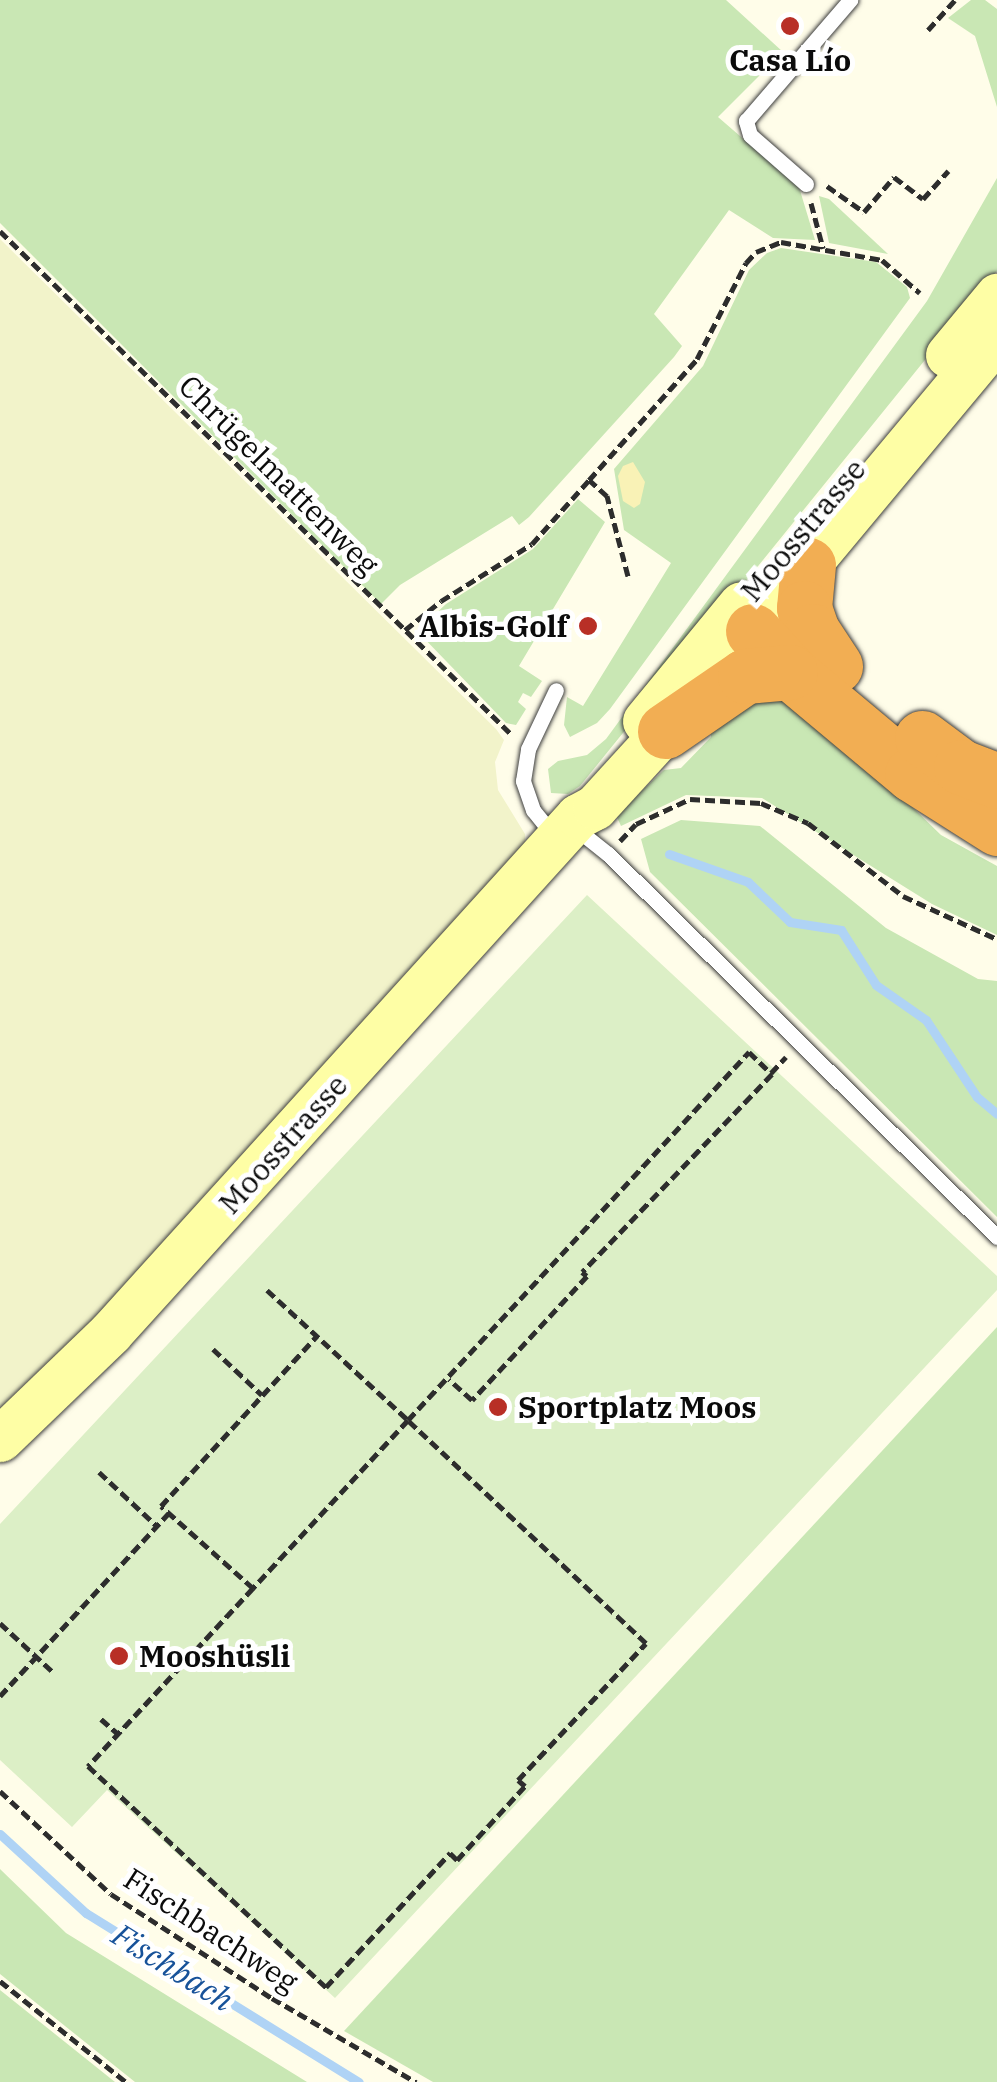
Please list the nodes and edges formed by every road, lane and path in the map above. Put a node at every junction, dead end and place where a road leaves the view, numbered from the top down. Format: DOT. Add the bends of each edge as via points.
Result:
graph roads {
  1 [pos="850,0"];
  2 [pos="955,0"];
  3 [pos="928,30"];
  4 [pos="948,171"];
  5 [pos="806,184"];
  6 [pos="0,231"];
  7 [pos="824,248"];
  8 [pos="920,293"];
  9 [pos="997,296"];
  10 [pos="997,338"];
  11 [pos="590,480"];
  12 [pos="808,565"];
  13 [pos="628,576"];
  14 [pos="752,619"];
  15 [pos="405,630"];
  16 [pos="813,669"];
  17 [pos="556,690"];
  18 [pos="665,730"];
  19 [pos="528,749"];
  20 [pos="997,781"];
  21 [pos="569,826"];
  22 [pos="997,828"];
  23 [pos="608,854"];
  24 [pos="997,938"];
  25 [pos="997,1237"];
  26 [pos="268,1290"];
  27 [pos="317,1336"];
  28 [pos="213,1349"];
  29 [pos="449,1378"];
  30 [pos="262,1395"];
  31 [pos="408,1420"];
  32 [pos="0,1439"];
  33 [pos="98,1472"];
  34 [pos="169,1513"];
  35 [pos="157,1526"];
  36 [pos="253,1588"];
  37 [pos="0,1623"];
  38 [pos="36,1656"];
  39 [pos="54,1673"];
  40 [pos="0,1696"];
  41 [pos="101,1718"];
  42 [pos="118,1734"];
  43 [pos="0,1792"];
  44 [pos="0,1981"];
  45 [pos="126,2082"];
  46 [pos="416,2082"];
  1 -- 5 [label="lane" via="746,121 750,135"];
  2 -- 3 [label="path"];
  4 -- 5 [label="path" via="923,199 894,177 864,212 834,187"];
  5 -- 7 [label="path"];
  6 -- 15 [label="path, Chrügelmattenweg"];
  7 -- 8 [label="path" via="882,260"];
  7 -- 11 [label="path" via="780,242 756,252 697,359"];
  9 -- 14 [label="main road, Moosstrasse"];
  10 -- 12 [label="main road, Moosstrasse"];
  11 -- 13 [label="path" via="606,496"];
  11 -- 15 [label="path" via="532,544"];
  12 -- 14 [label="main road, Moosstrasse"];
  12 -- 16 [label="highway" via="804,608"];
  14 -- 16 [label="highway"];
  14 -- 18 [label="main road, Moosstrasse"];
  14 -- 21 [label="main road, Moosstrasse" via="583,799"];
  15 -- 19 [label="path, Chrügelmattenweg"];
  16 -- 18 [label="highway" via="746,676"];
  16 -- 20 [label="highway" via="948,758"];
  16 -- 22 [label="highway" via="912,774"];
  17 -- 19 [label="lane"];
  18 -- 21 [label="main road, Moosstrasse"];
  19 -- 21 [label="lane" via="522,781 533,810"];
  21 -- 23 [label="lane"];
  21 -- 32 [label="main road, Moosstrasse" via="110,1334"];
  23 -- 24 [label="path" via="636,824 690,799 761,802 808,823 904,896"];
  23 -- 25 [label="lane"];
  26 -- 27 [label="path"];
  27 -- 30 [label="path"];
  27 -- 31 [label="path"];
  28 -- 30 [label="path"];
  29 -- 29 [label="path" via="472,1400 773,1070 748,1052"];
  29 -- 31 [label="path"];
  30 -- 34 [label="path" via="161,1506"];
  31 -- 36 [label="path"];
  31 -- 42 [label="path" via="646,1643 518,1780 525,1786 457,1860 450,1854 326,1987 88,1766"];
  33 -- 35 [label="path"];
  34 -- 35 [label="path"];
  34 -- 36 [label="path"];
  35 -- 38 [label="path"];
  36 -- 42 [label="path"];
  37 -- 38 [label="path"];
  38 -- 39 [label="path"];
  38 -- 40 [label="path"];
  41 -- 42 [label="path"];
  43 -- 46 [label="path, Fischbachweg" via="111,1894"];
  44 -- 45 [label="path"];
}
